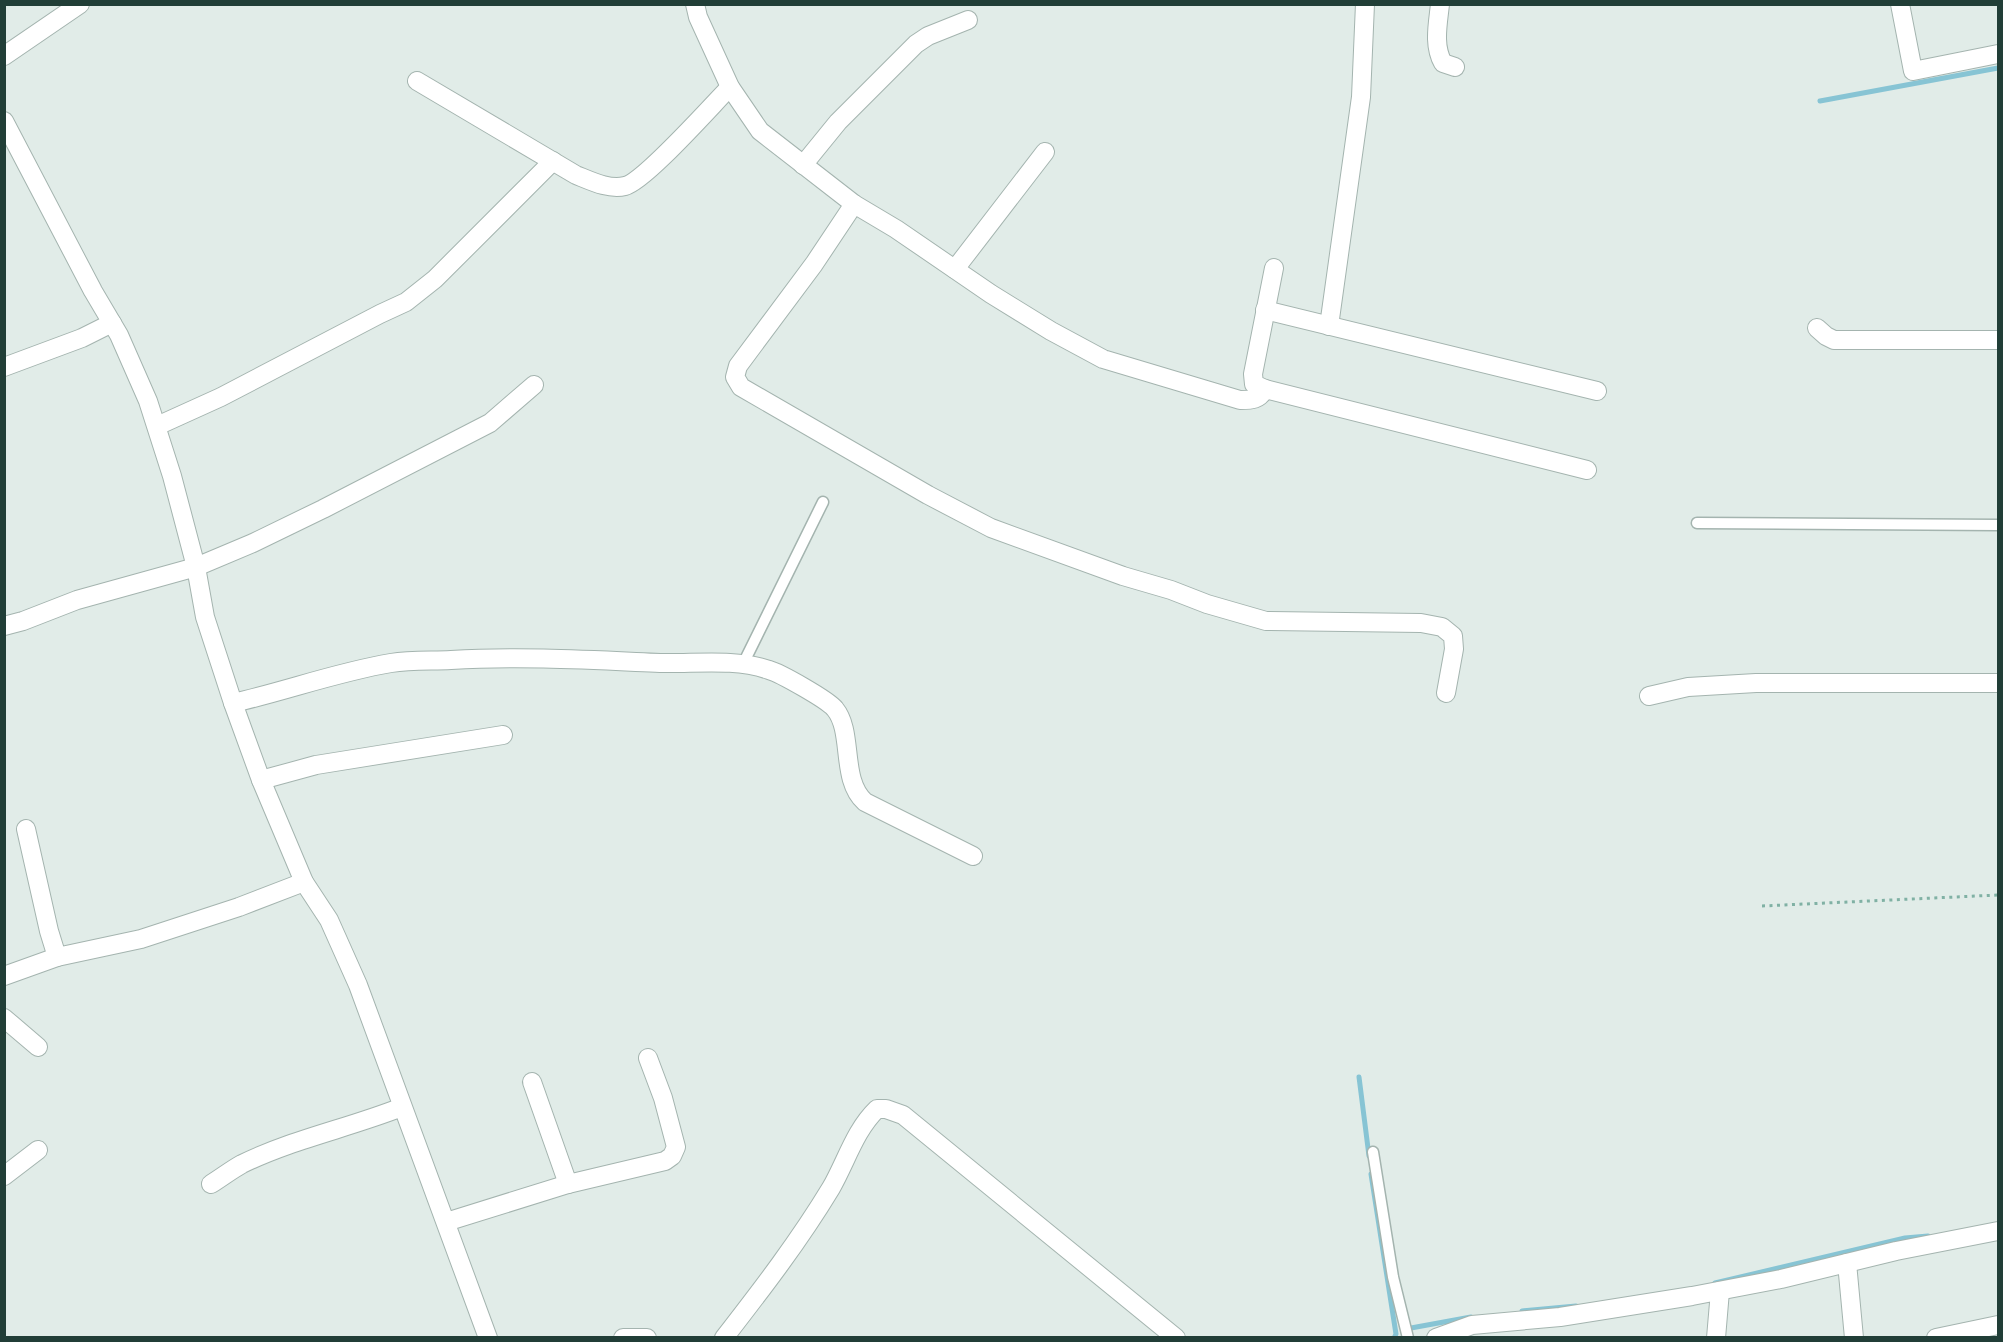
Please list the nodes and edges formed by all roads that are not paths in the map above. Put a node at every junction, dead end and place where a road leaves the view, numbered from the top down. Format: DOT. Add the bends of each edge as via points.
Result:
graph roads {
  1 [pos="80,4"];
  2 [pos="695,4"];
  3 [pos="1365,4"];
  4 [pos="1440,4"];
  5 [pos="1900,4"];
  6 [pos="968,20"];
  7 [pos="1998,54"];
  8 [pos="4,56"];
  9 [pos="1455,67"];
  10 [pos="417,81"];
  11 [pos="730,87"];
  12 [pos="4,122"];
  13 [pos="1045,152"];
  14 [pos="553,161"];
  15 [pos="803,165"];
  16 [pos="855,204"];
  17 [pos="1274,268"];
  18 [pos="955,269"];
  19 [pos="1265,310"];
  20 [pos="112,324"];
  21 [pos="1329,326"];
  22 [pos="1817,328"];
  23 [pos="1998,340"];
  24 [pos="4,367"];
  25 [pos="534,385"];
  26 [pos="1265,389"];
  27 [pos="1597,392"];
  28 [pos="157,426"];
  29 [pos="1587,470"];
  30 [pos="823,502"];
  31 [pos="1697,523"];
  32 [pos="1998,525"];
  33 [pos="196,567"];
  34 [pos="4,626"];
  35 [pos="743,664"];
  36 [pos="1998,683"];
  37 [pos="1446,693"];
  38 [pos="1649,696"];
  39 [pos="233,703"];
  40 [pos="503,735"];
  41 [pos="261,780"];
  42 [pos="26,829"];
  43 [pos="973,856"];
  44 [pos="304,882"];
  45 [pos="57,957"];
  46 [pos="4,976"];
  47 [pos="4,1018"];
  48 [pos="38,1047"];
  49 [pos="648,1058"];
  50 [pos="532,1082"];
  51 [pos="402,1107"];
  52 [pos="38,1150"];
  53 [pos="1373,1152"];
  54 [pos="4,1176"];
  55 [pos="211,1184"];
  56 [pos="568,1184"];
  57 [pos="446,1222"];
  58 [pos="1998,1231"];
  59 [pos="1847,1263"];
  60 [pos="1720,1291"];
  61 [pos="1998,1324"];
  62 [pos="1982,1333"];
  63 [pos="1946,1336"];
  64 [pos="488,1338"];
  65 [pos="623,1338"];
  66 [pos="647,1338"];
  67 [pos="724,1338"];
  68 [pos="1176,1338"];
  69 [pos="1408,1338"];
  70 [pos="1436,1338"];
  71 [pos="1716,1338"];
  72 [pos="1854,1338"];
  1 -- 8 [label="street"];
  2 -- 11 [label="street"];
  3 -- 21 [label="street" via="1362,98"];
  4 -- 9 [label="street" via="1438,55 1443,63"];
  5 -- 7 [label="street" via="1913,71"];
  6 -- 15 [label="street" via="916,44 838,122"];
  10 -- 14 [label="street"];
  11 -- 14 [label="street" via="633,183 614,187 596,183"];
  11 -- 15 [label="street" via="760,131"];
  12 -- 20 [label="street"];
  13 -- 18 [label="street"];
  14 -- 28 [label="street" via="435,279 406,302"];
  15 -- 16 [label="street"];
  16 -- 18 [label="street"];
  16 -- 37 [label="street" via="738,366 735,377 741,387 991,528 1123,576 1266,621 1380,621 1442,627 1453,636 1454,649"];
  17 -- 19 [label="street"];
  18 -- 26 [label="street" via="1051,331 1103,359 1240,399 1253,400"];
  19 -- 21 [label="street"];
  19 -- 26 [label="street" via="1253,374 1254,384"];
  20 -- 24 [label="street"];
  20 -- 28 [label="street"];
  21 -- 27 [label="street"];
  22 -- 23 [label="street" via="1834,340"];
  25 -- 33 [label="street" via="490,423 323,509"];
  26 -- 29 [label="street"];
  28 -- 33 [label="street"];
  30 -- 35 [label="lane"];
  31 -- 32 [label="lane"];
  33 -- 34 [label="street" via="77,600"];
  33 -- 39 [label="street" via="205,617"];
  35 -- 39 [label="street" via="549,657 394,663"];
  35 -- 43 [label="street" via="770,670 836,709 855,789 866,802"];
  36 -- 38 [label="street" via="1756,683 1688,687"];
  39 -- 41 [label="street"];
  40 -- 41 [label="street" via="316,765"];
  41 -- 44 [label="street"];
  42 -- 45 [label="street"];
  44 -- 45 [label="street" via="141,939"];
  44 -- 51 [label="street" via="329,920 358,985"];
  45 -- 46 [label="street"];
  47 -- 48 [label="street"];
  49 -- 56 [label="street" via="676,1147 672,1156 665,1161"];
  50 -- 56 [label="street"];
  51 -- 55 [label="street" via="269,1152"];
  51 -- 57 [label="street"];
  52 -- 54 [label="street"];
  53 -- 69 [label="lane" via="1393,1277"];
  56 -- 57 [label="street"];
  57 -- 64 [label="street"];
  58 -- 59 [label="street"];
  59 -- 60 [label="street"];
  59 -- 72 [label="street"];
  60 -- 70 [label="street" via="1560,1317 1472,1325"];
  60 -- 71 [label="street"];
  61 -- 62 [label="street"];
  62 -- 63 [label="street"];
  65 -- 66 [label="street"];
  67 -- 68 [label="street" via="780,1266 877,1109 903,1115"];
}
